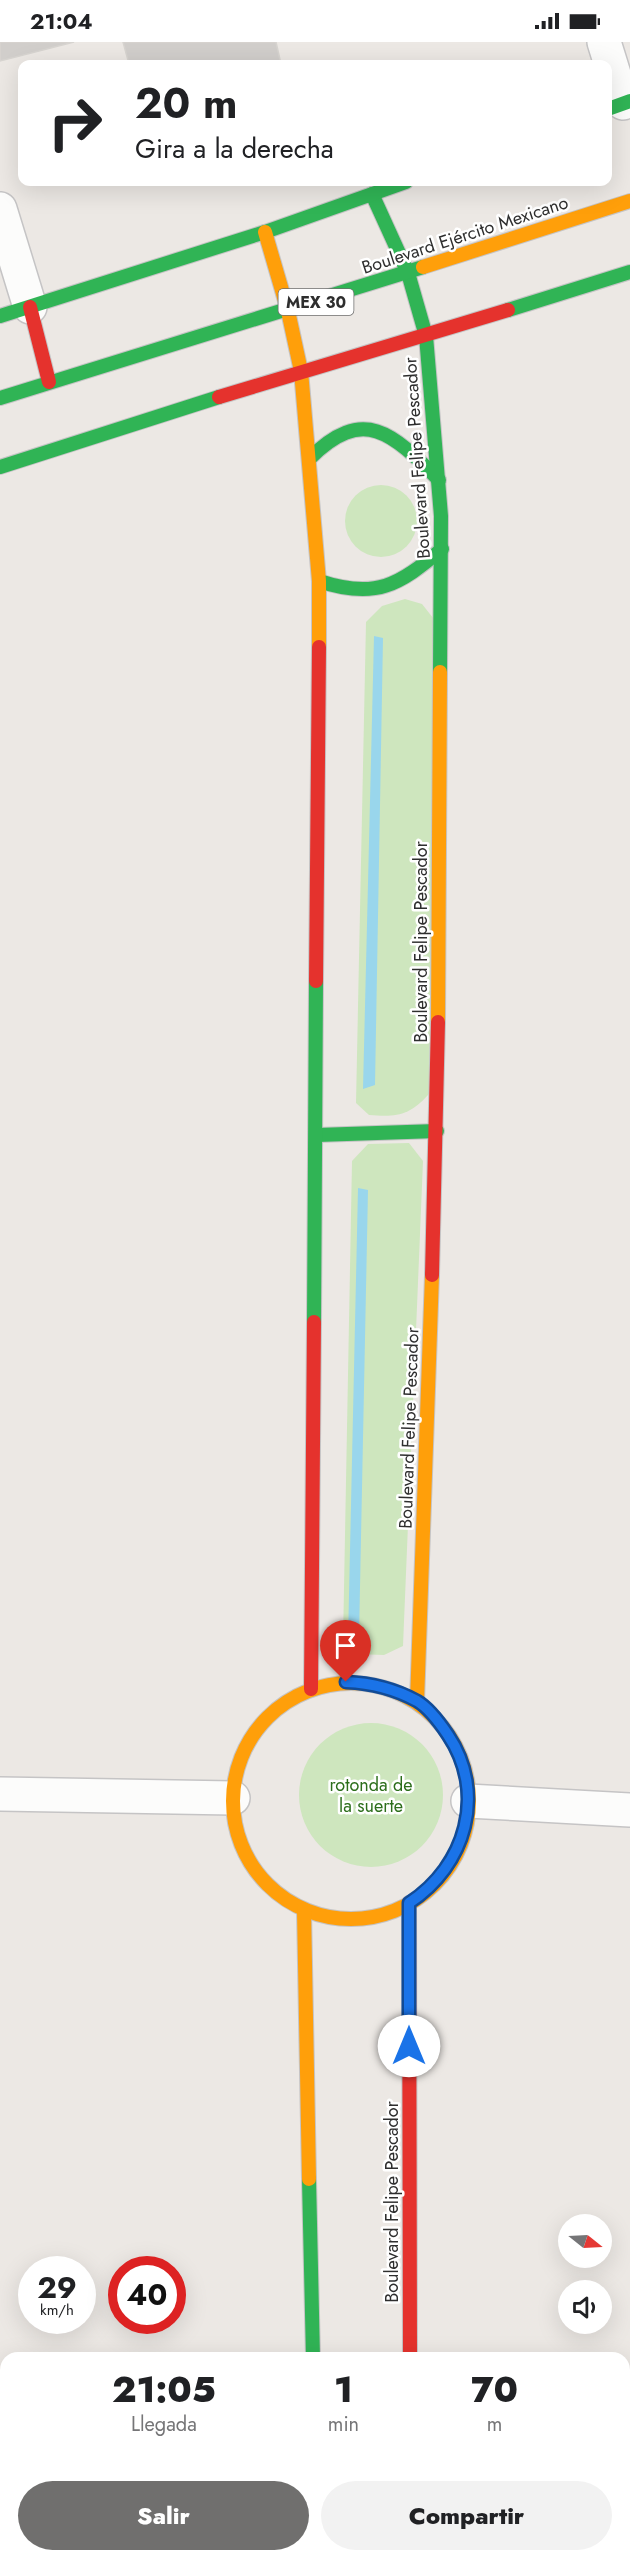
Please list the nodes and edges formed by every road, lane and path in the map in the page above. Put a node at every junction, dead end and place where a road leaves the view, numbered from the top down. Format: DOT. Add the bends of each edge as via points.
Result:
graph roads {
  1 [pos="604,42"];
  2 [pos="609,60"];
  3 [pos="612,73"];
  4 [pos="620,104"];
  5 [pos="395,186"];
  6 [pos="372,194"];
  7 [pos="630,201"];
  8 [pos="0,209"];
  9 [pos="265,232"];
  10 [pos="630,272"];
  11 [pos="408,273"];
  12 [pos="15,311"];
  13 [pos="288,311"];
  14 [pos="426,336"];
  15 [pos="301,371"];
  16 [pos="49,382"];
  17 [pos="0,398"];
  18 [pos="309,459"];
  19 [pos="0,467"];
  20 [pos="439,480"];
  21 [pos="442,549"];
  22 [pos="319,581"];
  23 [pos="437,1131"];
  24 [pos="316,1135"];
  25 [pos="311,1689"];
  26 [pos="417,1702"];
  27 [pos="0,1794"];
  28 [pos="233,1798"];
  29 [pos="468,1801"];
  30 [pos="630,1810"];
  31 [pos="409,1903"];
  32 [pos="304,1910"];
  33 [pos="313,2352"];
  34 [pos="410,2352"];
  1 -- 2 [label="street"];
  3 -- 4 [label="street"];
  5 -- 6 [label="street"];
  6 -- 9 [label="street"];
  6 -- 11 [label="street, Boulevard Felipe Pescador"];
  7 -- 11 [label="street, Boulevard Ejército Mexicano / MEX 30"];
  8 -- 12 [label="street"];
  9 -- 12 [label="street"];
  9 -- 13 [label="street"];
  10 -- 14 [label="street"];
  11 -- 13 [label="street, Boulevard Ejército Mexicano / MEX 30"];
  11 -- 14 [label="street, Boulevard Felipe Pescador"];
  12 -- 16 [label="street"];
  13 -- 15 [label="street"];
  13 -- 16 [label="street, Boulevard Ejército Mexicano / MEX 30"];
  14 -- 15 [label="street"];
  14 -- 20 [label="street, Boulevard Felipe Pescador"];
  15 -- 18 [label="street"];
  15 -- 19 [label="street"];
  16 -- 17 [label="street, Boulevard Ejército Mexicano / MEX 30"];
  18 -- 20 [label="street" via="331,436 351,429 370,429 390,436"];
  18 -- 22 [label="street"];
  20 -- 21 [label="street, Boulevard Felipe Pescador"];
  21 -- 22 [label="street" via="412,575 390,586 347,591"];
  21 -- 23 [label="street, Boulevard Felipe Pescador"];
  22 -- 24 [label="street"];
  23 -- 24 [label="street"];
  23 -- 26 [label="street, Boulevard Felipe Pescador"];
  24 -- 25 [label="street"];
  25 -- 26 [label="street" via="357,1683 381,1687"];
  25 -- 28 [label="street" via="280,1706 255,1731 239,1763"];
  26 -- 29 [label="street" via="440,1723 458,1752"];
  27 -- 28 [label="street"];
  28 -- 32 [label="street" via="237,1832 250,1863 281,1896"];
  29 -- 30 [label="street"];
  29 -- 31 [label="street" via="464,1831 451,1863 429,1889"];
  31 -- 32 [label="street" via="378,1916 356,1918 333,1918"];
  31 -- 34 [label="street, Boulevard Felipe Pescador"];
  32 -- 33 [label="street"];
}
